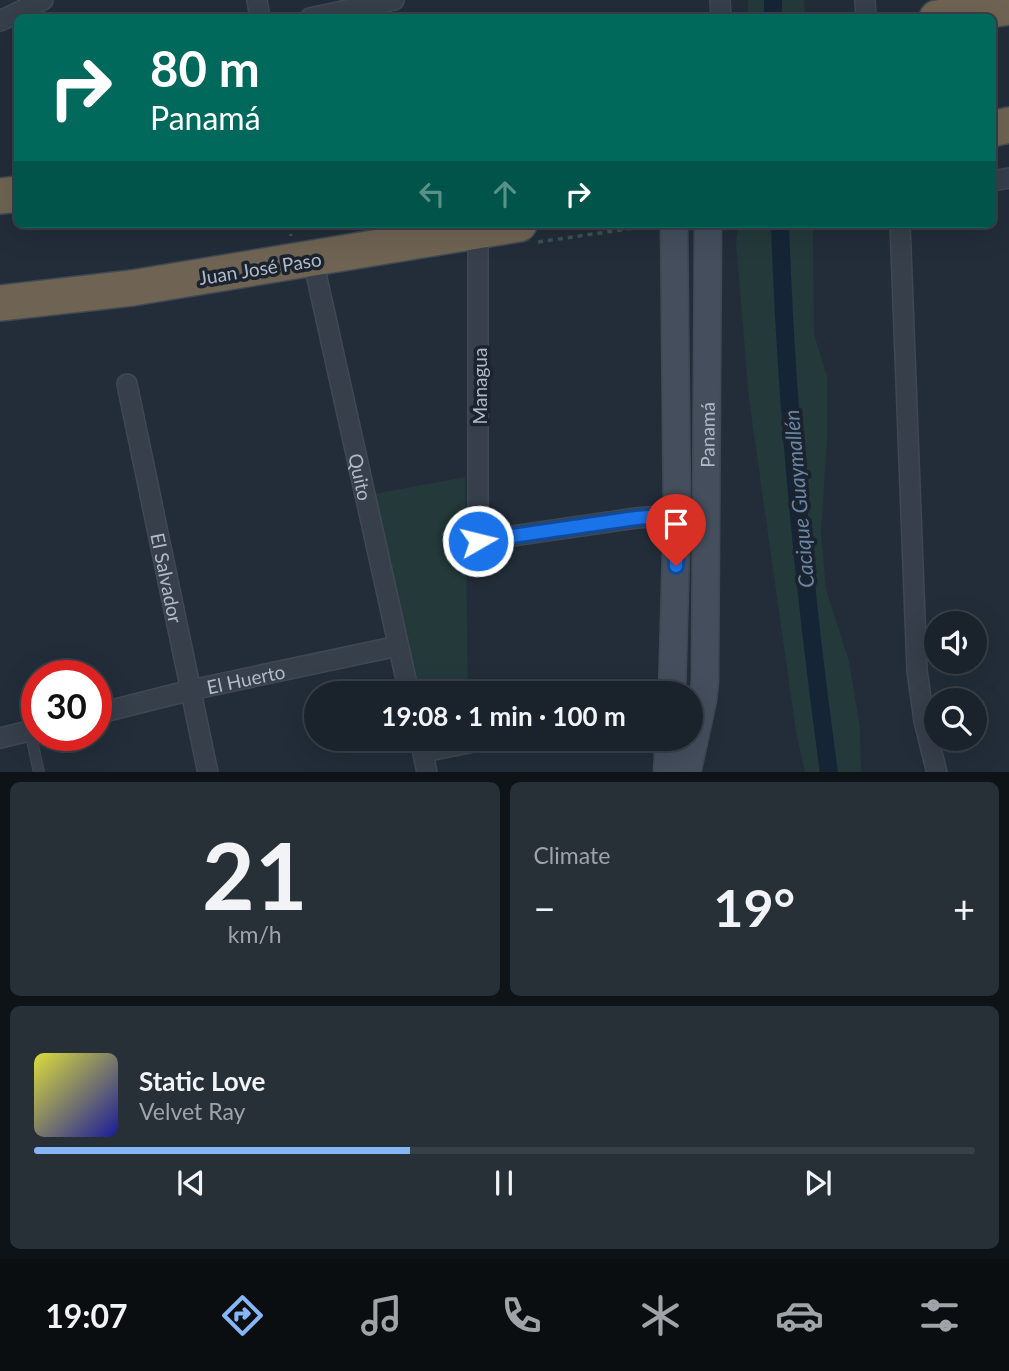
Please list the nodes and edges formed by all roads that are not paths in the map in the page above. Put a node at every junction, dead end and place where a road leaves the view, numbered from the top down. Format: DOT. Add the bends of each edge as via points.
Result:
graph roads {
  1 [pos="43,0"];
  2 [pos="394,0"];
  3 [pos="1009,7"];
  4 [pos="14,14"];
  5 [pos="329,14"];
  6 [pos="963,14"];
  7 [pos="496,228"];
  8 [pos="674,228"];
  9 [pos="708,228"];
  10 [pos="900,228"];
  11 [pos="478,231"];
  12 [pos="313,260"];
  13 [pos="0,303"];
  14 [pos="127,384"];
  15 [pos="677,515"];
  16 [pos="398,646"];
  17 [pos="406,681"];
  18 [pos="672,681"];
  19 [pos="191,690"];
  20 [pos="112,710"];
  21 [pos="21,733"];
  22 [pos="0,738"];
  23 [pos="36,751"];
  24 [pos="423,751"];
  25 [pos="668,751"];
  26 [pos="38,772"];
  27 [pos="208,772"];
  28 [pos="427,772"];
  29 [pos="667,772"];
  30 [pos="687,772"];
  31 [pos="937,772"];
  1 -- 4 [label="street"];
  2 -- 5 [label="street"];
  3 -- 6 [label="highway"];
  7 -- 11 [label="highway, Juan José Paso"];
  8 -- 15 [label="street, Panamá"];
  9 -- 30 [label="street, Panamá" via="705,681"];
  10 -- 31 [label="street" via="917,670"];
  11 -- 12 [label="highway, Juan José Paso"];
  11 -- 15 [label="street, Managua" via="478,541"];
  12 -- 13 [label="highway, Juan José Paso" via="101,293"];
  12 -- 16 [label="street, Quito"];
  14 -- 19 [label="street, El Salvador"];
  15 -- 18 [label="street, Panamá"];
  16 -- 17 [label="street, Quito"];
  16 -- 19 [label="street, El Huerto"];
  19 -- 20 [label="street, El Huerto"];
  19 -- 27 [label="street, El Salvador"];
  21 -- 22 [label="street"];
  23 -- 26 [label="lane"];
  24 -- 28 [label="street"];
  25 -- 29 [label="street"];
}
